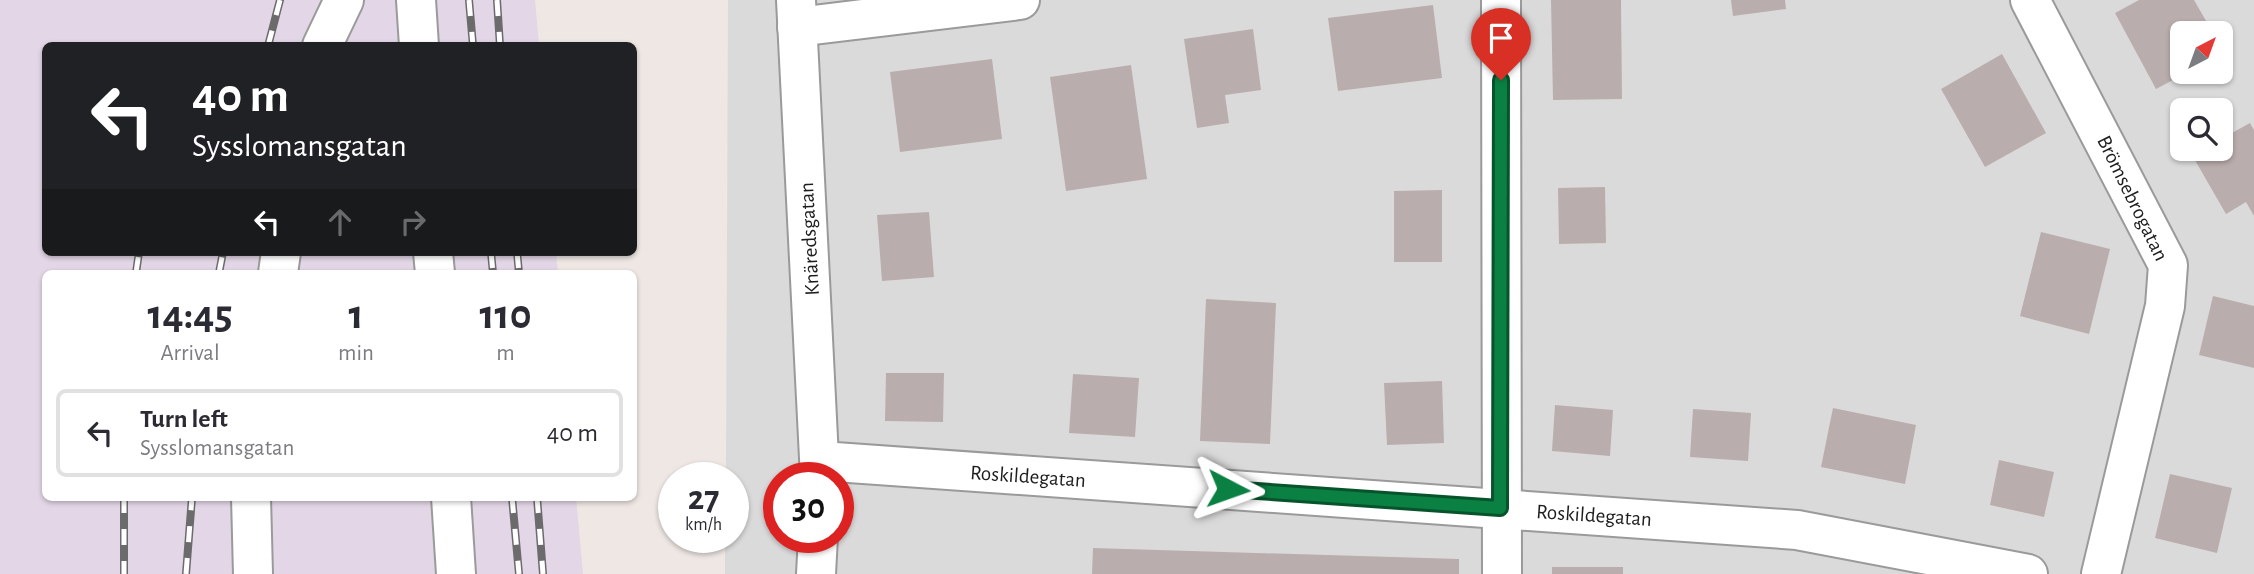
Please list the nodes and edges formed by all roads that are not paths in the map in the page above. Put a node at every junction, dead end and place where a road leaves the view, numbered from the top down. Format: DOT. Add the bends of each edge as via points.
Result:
graph roads {
  1 [pos="344,0"];
  2 [pos="416,0"];
  3 [pos="1020,0"];
  4 [pos="1501,0"];
  5 [pos="2030,0"];
  6 [pos="796,13"];
  7 [pos="324,42"];
  8 [pos="419,42"];
  9 [pos="821,462"];
  10 [pos="854,472"];
  11 [pos="251,501"];
  12 [pos="451,501"];
  13 [pos="1500,508"];
  14 [pos="817,553"];
  15 [pos="253,574"];
  16 [pos="456,574"];
  17 [pos="816,574"];
  18 [pos="1502,574"];
  19 [pos="2028,574"];
  20 [pos="2101,574"];
  1 -- 7 [label="street"];
  2 -- 8 [label="street"];
  3 -- 6 [label="street"];
  4 -- 13 [label="street"];
  5 -- 20 [label="street, Brömsebrogatan" via="2168,265 2165,306"];
  6 -- 9 [label="street, Knäredsgatan"];
  10 -- 13 [label="street, Roskildegatan"];
  11 -- 15 [label="street"];
  12 -- 16 [label="street"];
  13 -- 18 [label="street"];
  13 -- 19 [label="street, Roskildegatan" via="1797,530"];
  14 -- 17 [label="street"];
}
